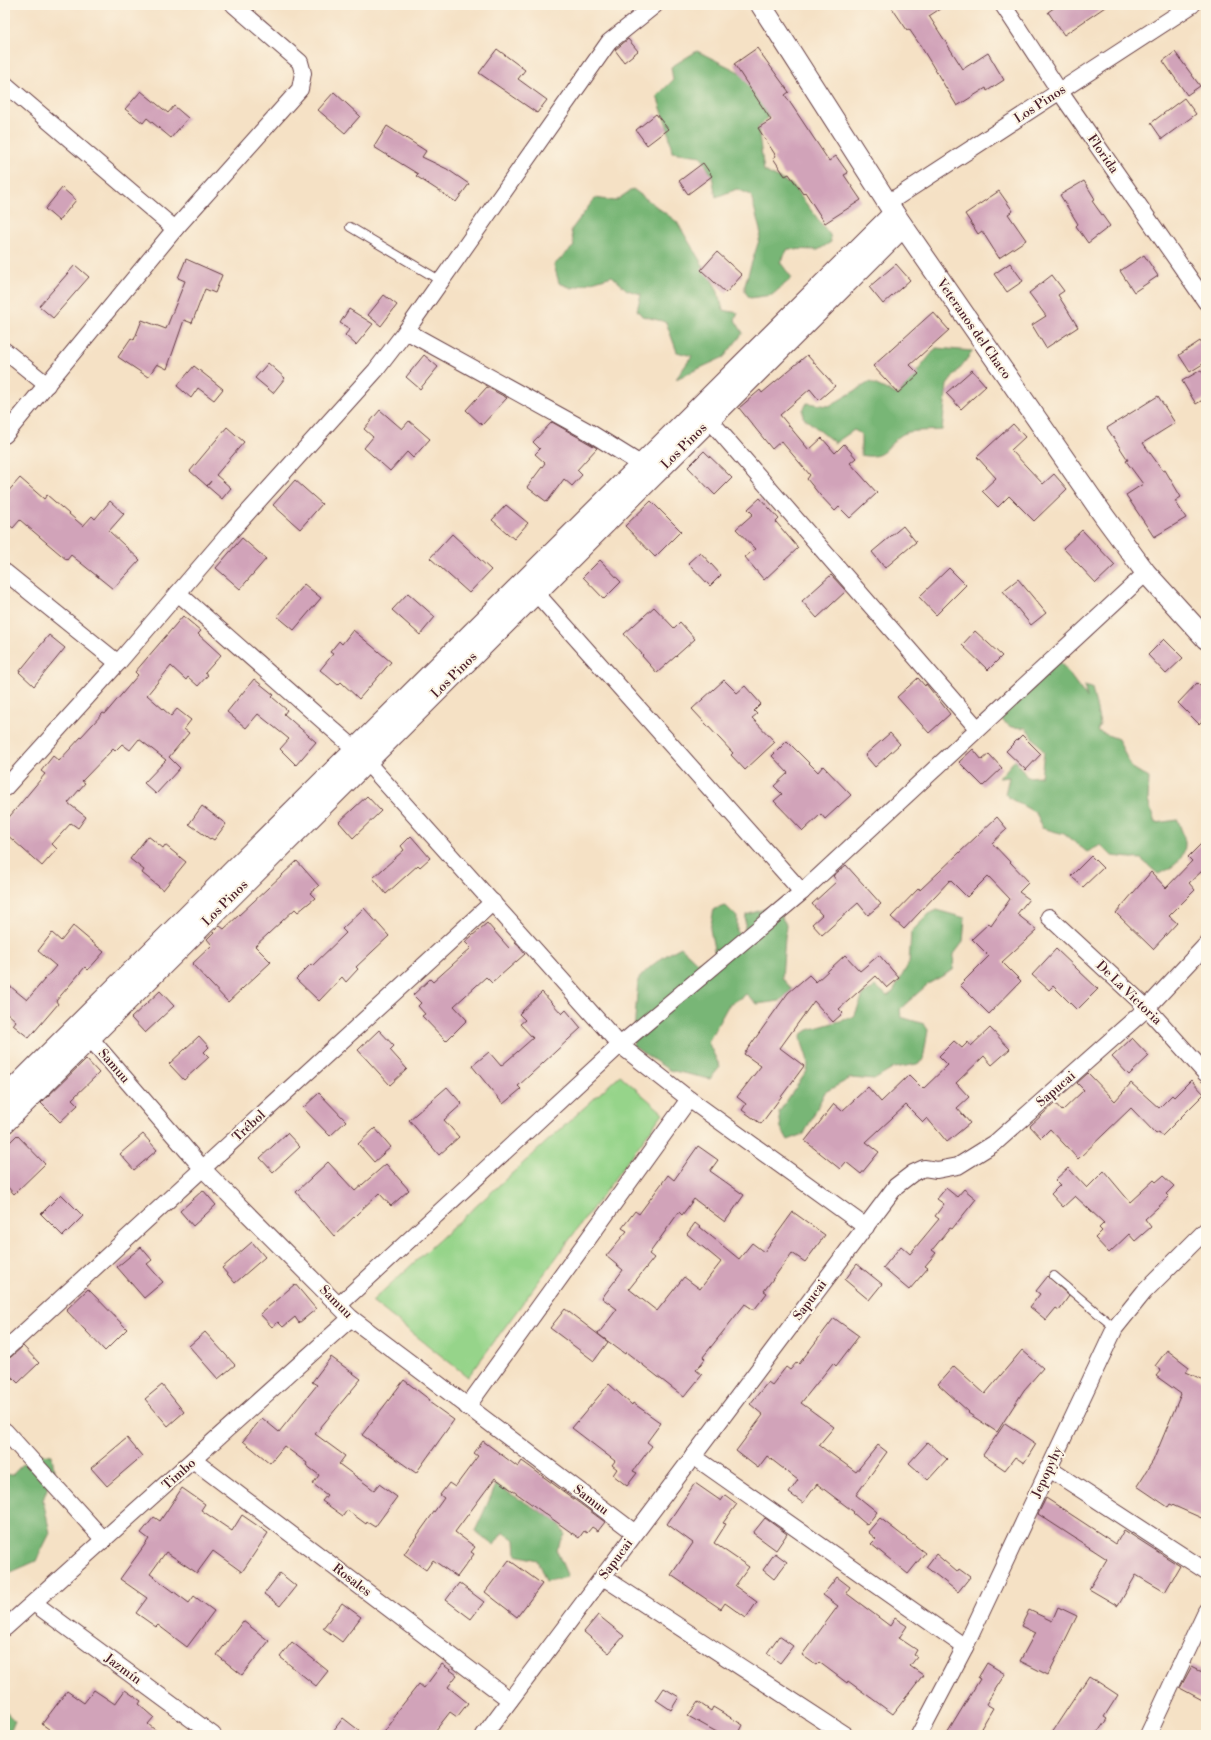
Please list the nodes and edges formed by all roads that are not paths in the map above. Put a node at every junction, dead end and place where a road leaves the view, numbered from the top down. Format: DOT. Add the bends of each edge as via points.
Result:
graph roads {
  1 [pos="234,5"];
  2 [pos="655,5"];
  3 [pos="762,5"];
  4 [pos="1003,5"];
  5 [pos="1192,5"];
  6 [pos="5,84"];
  7 [pos="1060,92"];
  8 [pos="895,214"];
  9 [pos="350,227"];
  10 [pos="175,228"];
  11 [pos="442,281"];
  12 [pos="1206,302"];
  13 [pos="406,331"];
  14 [pos="5,351"];
  15 [pos="47,386"];
  16 [pos="704,413"];
  17 [pos="5,435"];
  18 [pos="648,469"];
  19 [pos="5,572"];
  20 [pos="1146,573"];
  21 [pos="178,593"];
  22 [pos="536,593"];
  23 [pos="1206,639"];
  24 [pos="118,663"];
  25 [pos="977,728"];
  26 [pos="361,755"];
  27 [pos="5,788"];
  28 [pos="802,892"];
  29 [pos="493,902"];
  30 [pos="1049,917"];
  31 [pos="1206,945"];
  32 [pos="1147,1008"];
  33 [pos="84,1031"];
  34 [pos="620,1045"];
  35 [pos="1206,1074"];
  36 [pos="5,1097"];
  37 [pos="689,1099"];
  38 [pos="5,1123"];
  39 [pos="203,1169"];
  40 [pos="866,1227"];
  41 [pos="1206,1230"];
  42 [pos="1054,1276"];
  43 [pos="339,1305"];
  44 [pos="351,1318"];
  45 [pos="1115,1328"];
  46 [pos="5,1350"];
  47 [pos="467,1407"];
  48 [pos="5,1431"];
  49 [pos="693,1456"];
  50 [pos="194,1460"];
  51 [pos="1048,1468"];
  52 [pos="635,1533"];
  53 [pos="104,1540"];
  54 [pos="1206,1571"];
  55 [pos="603,1576"];
  56 [pos="34,1603"];
  57 [pos="1206,1611"];
  58 [pos="5,1628"];
  59 [pos="965,1647"];
  60 [pos="510,1700"];
  61 [pos="213,1735"];
  62 [pos="484,1735"];
  63 [pos="845,1735"];
  64 [pos="919,1735"];
  65 [pos="1148,1735"];
  1 -- 10 [label="street" via="300,62 303,80 300,89"];
  2 -- 11 [label="street" via="609,42"];
  3 -- 8 [label="street, Veteranos del Chaco"];
  4 -- 7 [label="street, Florida"];
  5 -- 7 [label="street, Los Pinos"];
  6 -- 10 [label="street"];
  7 -- 8 [label="street, Los Pinos"];
  7 -- 12 [label="street, Florida"];
  8 -- 16 [label="street, Los Pinos"];
  8 -- 20 [label="street, Veteranos del Chaco"];
  9 -- 11 [label="lane"];
  10 -- 15 [label="street"];
  11 -- 13 [label="street"];
  13 -- 18 [label="street" via="589,432"];
  13 -- 21 [label="street" via="376,370"];
  14 -- 15 [label="street"];
  15 -- 17 [label="street"];
  16 -- 18 [label="street, Los Pinos"];
  16 -- 25 [label="street"];
  18 -- 22 [label="street, Los Pinos"];
  18 -- 26 [label="street"];
  19 -- 24 [label="street"];
  20 -- 23 [label="street, Veteranos del Chaco"];
  20 -- 25 [label="street"];
  21 -- 24 [label="street"];
  21 -- 26 [label="street"];
  22 -- 26 [label="street, Los Pinos"];
  22 -- 28 [label="street"];
  24 -- 27 [label="street"];
  25 -- 28 [label="street"];
  26 -- 29 [label="street"];
  26 -- 33 [label="street, Los Pinos"];
  28 -- 34 [label="street"];
  29 -- 34 [label="street"];
  29 -- 39 [label="street, Trébol"];
  30 -- 32 [label="street, De La Victoria"];
  31 -- 32 [label="street, Sapucai"];
  32 -- 35 [label="street, De La Victoria"];
  32 -- 40 [label="street, Sapucai" via="995,1143 958,1166 937,1170 924,1168 896,1186"];
  33 -- 36 [label="street"];
  33 -- 38 [label="street, Los Pinos"];
  33 -- 39 [label="street, Samuu"];
  34 -- 37 [label="street"];
  34 -- 43 [label="street"];
  37 -- 40 [label="street"];
  37 -- 47 [label="street"];
  39 -- 43 [label="street, Samuu"];
  39 -- 46 [label="street, Trébol"];
  40 -- 49 [label="street, Sapucai"];
  41 -- 45 [label="street, Jepopyhy" via="1144,1292"];
  42 -- 45 [label="lane"];
  43 -- 44 [label="street, Samuu"];
  44 -- 47 [label="street, Samuu"];
  44 -- 50 [label="street, Timbo"];
  45 -- 51 [label="street, Jepopyhy"];
  47 -- 52 [label="street, Samuu"];
  48 -- 53 [label="street"];
  49 -- 52 [label="street, Sapucai"];
  49 -- 59 [label="street"];
  50 -- 53 [label="street, Timbo"];
  50 -- 60 [label="street, Rosales"];
  51 -- 54 [label="street"];
  51 -- 59 [label="street, Jepopyhy"];
  52 -- 55 [label="street, Sapucai"];
  53 -- 56 [label="street, Timbo"];
  55 -- 60 [label="street, Sapucai"];
  55 -- 63 [label="street"];
  56 -- 58 [label="street, Timbo"];
  56 -- 61 [label="street, Jazmín"];
  57 -- 65 [label="street"];
  59 -- 64 [label="street, Jepopyhy"];
  60 -- 62 [label="street, Sapucai"];
}
